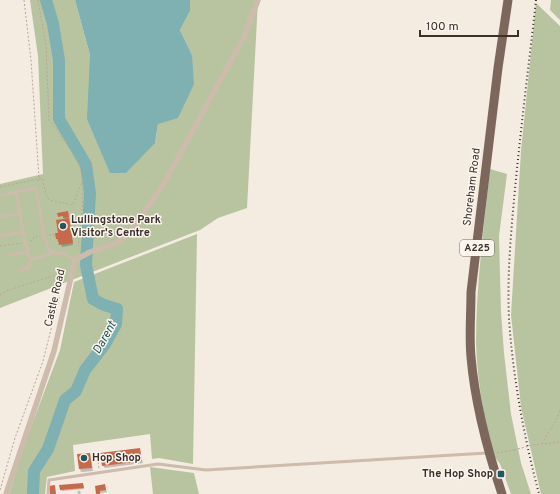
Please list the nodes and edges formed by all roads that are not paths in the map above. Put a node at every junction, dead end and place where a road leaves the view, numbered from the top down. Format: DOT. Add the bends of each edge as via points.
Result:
graph roads {
  1 [pos="258,0"];
  2 [pos="508,0"];
  3 [pos="16,193"];
  4 [pos="2,195"];
  5 [pos="20,213"];
  6 [pos="0,217"];
  7 [pos="23,232"];
  8 [pos="1,236"];
  9 [pos="27,252"];
  10 [pos="54,253"];
  11 [pos="8,256"];
  12 [pos="79,257"];
  13 [pos="32,259"];
  14 [pos="19,271"];
  15 [pos="489,454"];
  16 [pos="6,494"];
  17 [pos="48,494"];
  18 [pos="502,494"];
  1 -- 12 [label="street" via="244,37 164,185 131,231 117,243"];
  2 -- 15 [label="main road, Shoreham Road / A225" via="471,292 471,356 481,426"];
  3 -- 4 [label="lane"];
  3 -- 5 [label="lane"];
  3 -- 10 [label="lane" via="36,188 44,236 48,248"];
  5 -- 6 [label="lane"];
  5 -- 7 [label="lane"];
  7 -- 8 [label="lane"];
  7 -- 9 [label="lane"];
  9 -- 11 [label="lane"];
  9 -- 13 [label="lane"];
  10 -- 12 [label="lane"];
  10 -- 13 [label="lane"];
  12 -- 16 [label="street, Castle Road" via="54,351"];
  13 -- 14 [label="lane" via="29,267"];
  15 -- 17 [label="lane" via="206,470 158,464 49,480"];
  15 -- 18 [label="main road, Shoreham Road / A225"];
}
